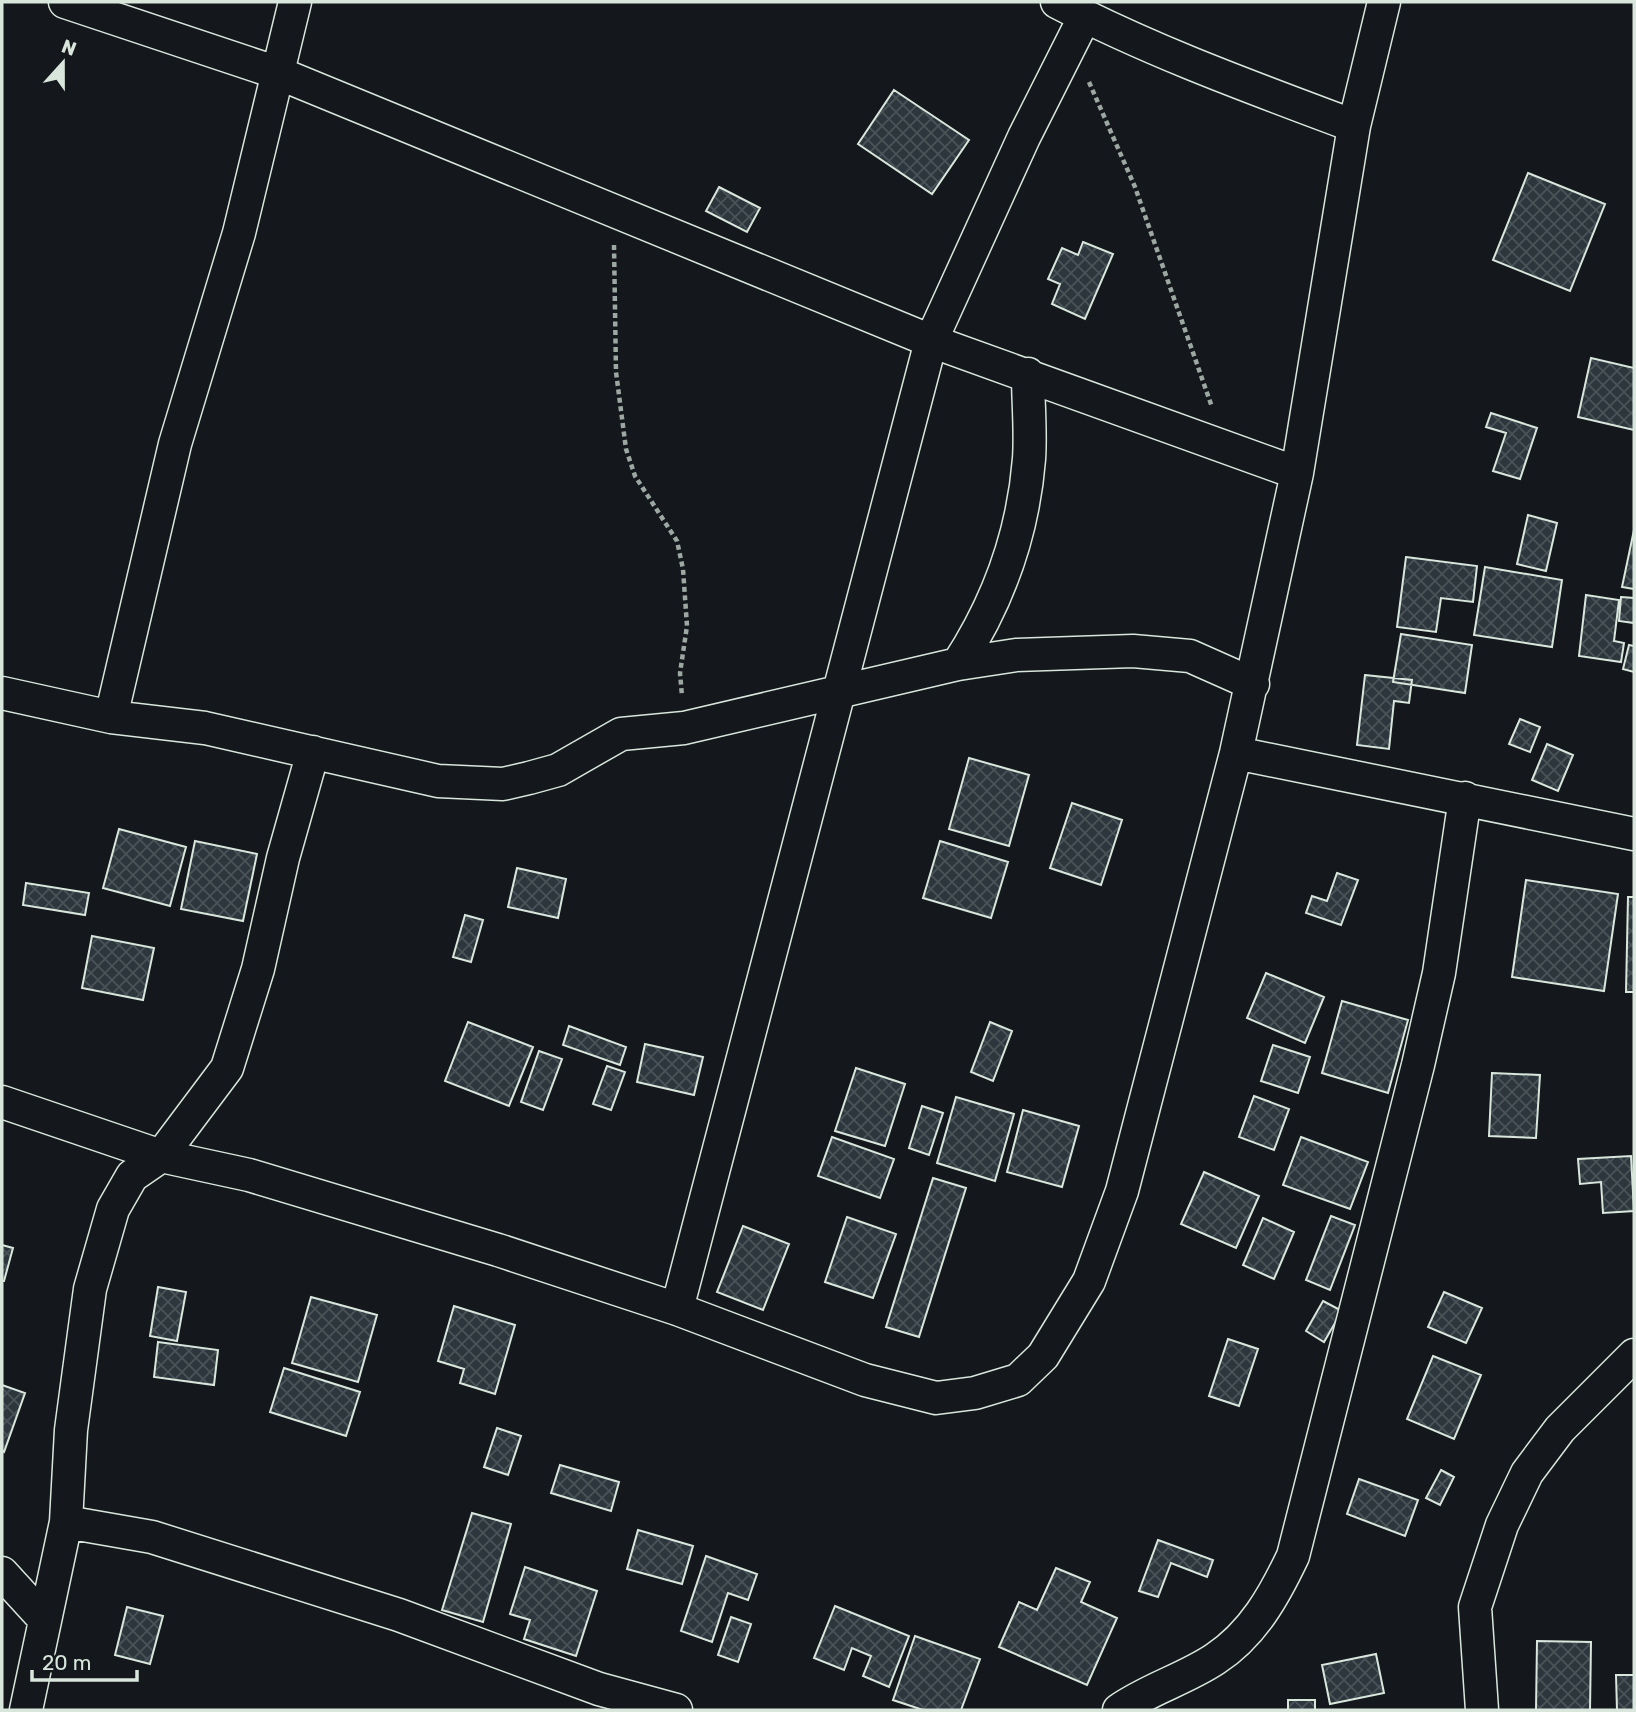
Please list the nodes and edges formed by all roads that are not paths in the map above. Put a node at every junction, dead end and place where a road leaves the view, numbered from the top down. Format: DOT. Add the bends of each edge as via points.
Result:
graph roads {
  1 [pos="65,2"];
  2 [pos="295,2"];
  3 [pos="1057,2"];
  4 [pos="1384,2"];
  5 [pos="1079,29"];
  6 [pos="278,74"];
  7 [pos="1353,125"];
  8 [pos="931,341"];
  9 [pos="1028,374"];
  10 [pos="1297,473"];
  11 [pos="958,664"];
  12 [pos="1253,684"];
  13 [pos="2,693"];
  14 [pos="838,694"];
  15 [pos="111,717"];
  16 [pos="313,752"];
  17 [pos="1236,753"];
  18 [pos="1465,798"];
  19 [pos="1634,834"];
  20 [pos="2,1102"];
  21 [pos="161,1156"];
  22 [pos="677,1309"];
  23 [pos="1634,1355"];
  24 [pos="66,1522"];
  25 [pos="2,1573"];
  26 [pos="45,1620"];
  27 [pos="26,1710"];
  28 [pos="676,1710"];
  29 [pos="1119,1710"];
  30 [pos="1482,1710"];
  1 -- 6 [label="street"];
  2 -- 6 [label="street"];
  3 -- 5 [label="street"];
  4 -- 7 [label="street"];
  5 -- 7 [label="street"];
  5 -- 8 [label="street"];
  6 -- 8 [label="street"];
  6 -- 15 [label="street" via="239,233 175,444"];
  7 -- 10 [label="street"];
  8 -- 9 [label="street"];
  8 -- 14 [label="street"];
  9 -- 10 [label="street"];
  9 -- 11 [label="street" via="1029,458 1018,533 1005,577 982,627"];
  10 -- 12 [label="street"];
  11 -- 12 [label="street" via="1016,655 1133,651 1190,656"];
  11 -- 14 [label="street"];
  12 -- 17 [label="street"];
  13 -- 15 [label="street"];
  14 -- 16 [label="street" via="684,728 621,734 558,770 503,784 438,781"];
  14 -- 22 [label="street"];
  15 -- 16 [label="street" via="205,729"];
  16 -- 21 [label="street" via="228,1068"];
  17 -- 18 [label="street"];
  17 -- 22 [label="street" via="1122,1191 1089,1281 1043,1356 1017,1380 975,1393 936,1398 865,1380"];
  18 -- 19 [label="street"];
  18 -- 29 [label="street" via="1439,973 1293,1556 1273,1600 1239,1640 1214,1660"];
  20 -- 21 [label="street"];
  21 -- 22 [label="street" via="249,1175"];
  21 -- 24 [label="street" via="132,1176 113,1209 90,1289 71,1430"];
  23 -- 30 [label="street" via="1560,1429 1527,1474 1502,1525 1475,1607"];
  24 -- 26 [label="street"];
  24 -- 28 [label="street" via="152,1537 399,1615 598,1689"];
  25 -- 26 [label="street"];
  26 -- 27 [label="street"];
}
